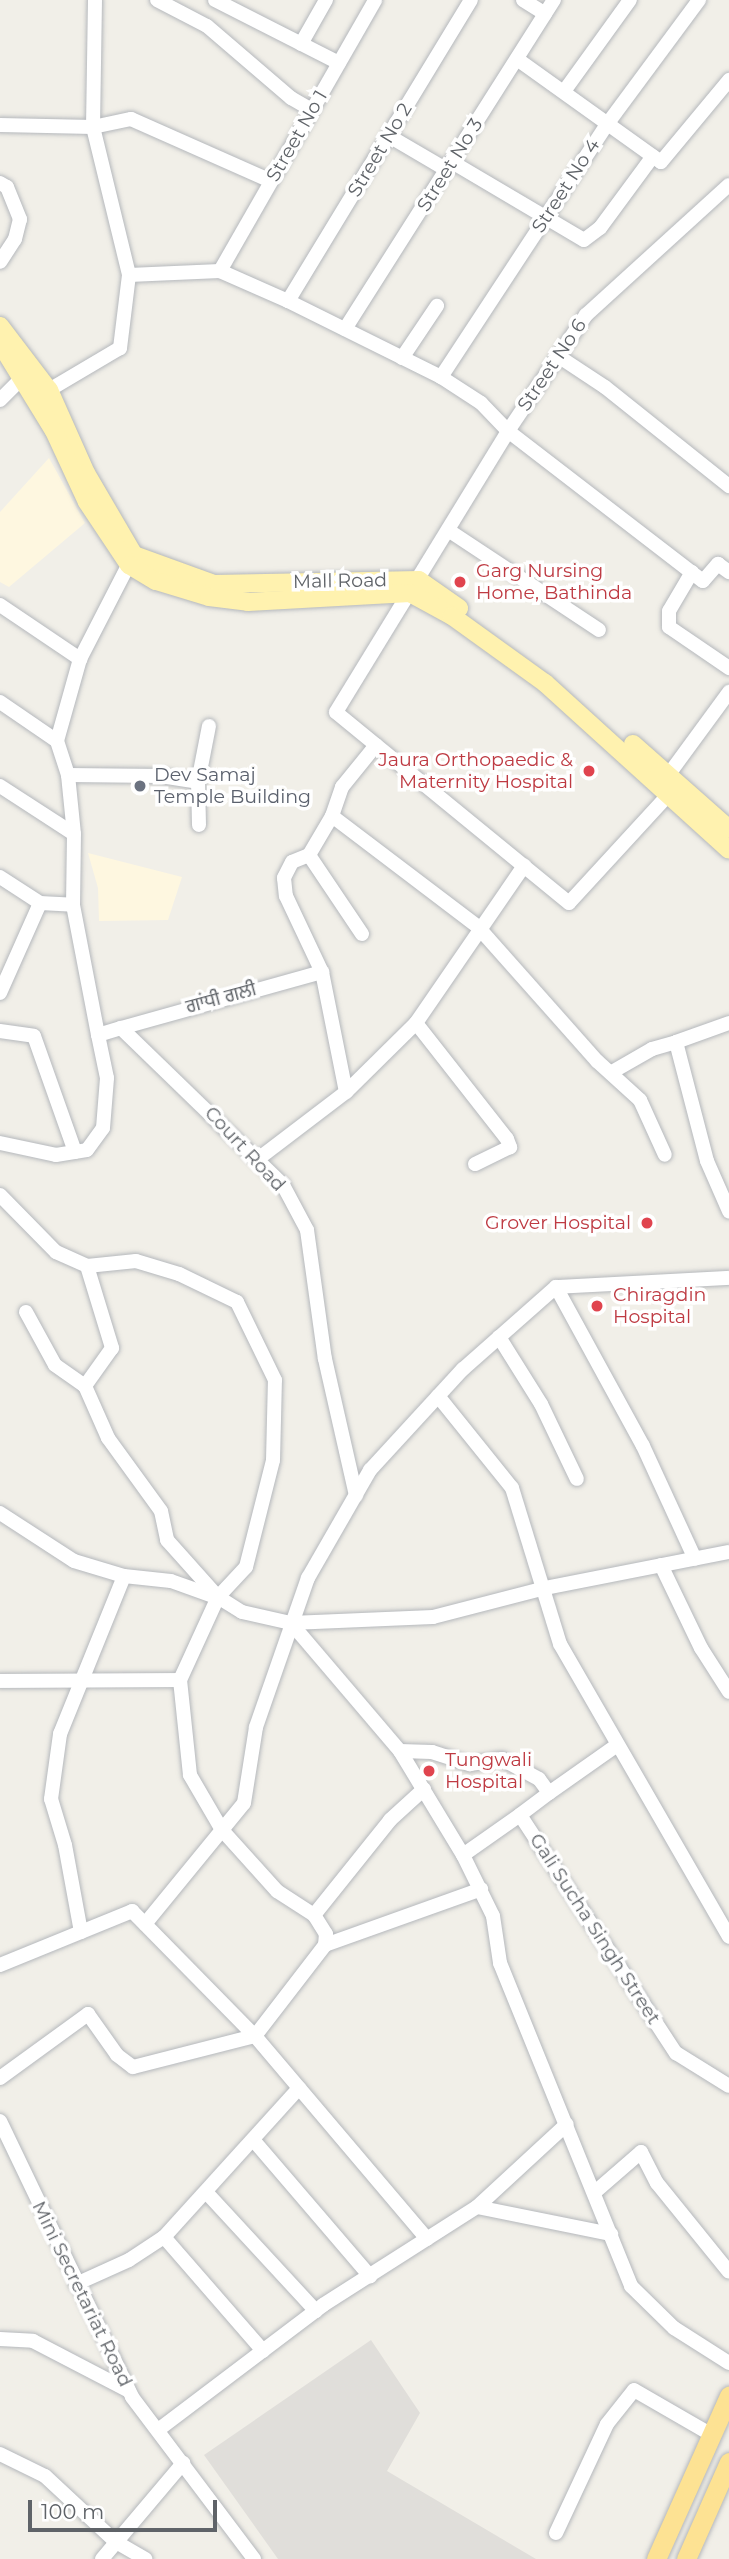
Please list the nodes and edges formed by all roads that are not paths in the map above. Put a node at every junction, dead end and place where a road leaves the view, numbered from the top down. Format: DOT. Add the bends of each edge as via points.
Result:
graph roads {
  1 [pos="95,0"];
  2 [pos="157,0"];
  3 [pos="215,0"];
  4 [pos="326,0"];
  5 [pos="375,0"];
  6 [pos="471,0"];
  7 [pos="523,0"];
  8 [pos="554,0"];
  9 [pos="630,0"];
  10 [pos="699,0"];
  11 [pos="545,14"];
  12 [pos="301,44"];
  13 [pos="517,59"];
  14 [pos="339,63"];
  15 [pos="729,80"];
  16 [pos="565,90"];
  17 [pos="312,110"];
  18 [pos="608,123"];
  19 [pos="0,125"];
  20 [pos="93,127"];
  21 [pos="389,136"];
  22 [pos="653,156"];
  23 [pos="449,166"];
  24 [pos="271,181"];
  25 [pos="0,183"];
  26 [pos="729,186"];
  27 [pos="546,217"];
  28 [pos="0,262"];
  29 [pos="220,271"];
  30 [pos="130,275"];
  31 [pos="288,301"];
  32 [pos="437,306"];
  33 [pos="0,326"];
  34 [pos="345,330"];
  35 [pos="0,343"];
  36 [pos="558,356"];
  37 [pos="402,358"];
  38 [pos="27,372"];
  39 [pos="441,377"];
  40 [pos="49,390"];
  41 [pos="0,400"];
  42 [pos="508,431"];
  43 [pos="729,486"];
  44 [pos="448,530"];
  45 [pos="131,560"];
  46 [pos="692,572"];
  47 [pos="729,572"];
  48 [pos="414,587"];
  49 [pos="0,605"];
  50 [pos="599,630"];
  51 [pos="80,659"];
  52 [pos="729,668"];
  53 [pos="729,692"];
  54 [pos="0,702"];
  55 [pos="209,726"];
  56 [pos="57,741"];
  57 [pos="376,745"];
  58 [pos="669,774"];
  59 [pos="68,775"];
  60 [pos="198,782"];
  61 [pos="0,786"];
  62 [pos="670,793"];
  63 [pos="332,816"];
  64 [pos="199,825"];
  65 [pos="729,829"];
  66 [pos="74,834"];
  67 [pos="729,850"];
  68 [pos="309,855"];
  69 [pos="524,866"];
  70 [pos="0,877"];
  71 [pos="40,903"];
  72 [pos="73,905"];
  73 [pos="480,930"];
  74 [pos="362,934"];
  75 [pos="0,954"];
  76 [pos="13,964"];
  77 [pos="322,972"];
  78 [pos="0,993"];
  79 [pos="416,1023"];
  80 [pos="729,1023"];
  81 [pos="121,1028"];
  82 [pos="0,1031"];
  83 [pos="98,1035"];
  84 [pos="676,1042"];
  85 [pos="612,1072"];
  86 [pos="346,1092"];
  87 [pos="0,1143"];
  88 [pos="75,1152"];
  89 [pos="665,1155"];
  90 [pos="258,1159"];
  91 [pos="475,1164"];
  92 [pos="724,1189"];
  93 [pos="0,1195"];
  94 [pos="729,1212"];
  95 [pos="87,1266"];
  96 [pos="729,1278"];
  97 [pos="556,1287"];
  98 [pos="26,1312"];
  99 [pos="499,1337"];
  100 [pos="85,1387"];
  101 [pos="438,1396"];
  102 [pos="577,1479"];
  103 [pos="356,1496"];
  104 [pos="0,1513"];
  105 [pos="729,1552"];
  106 [pos="695,1559"];
  107 [pos="662,1565"];
  108 [pos="124,1576"];
  109 [pos="545,1588"];
  110 [pos="218,1597"];
  111 [pos="291,1623"];
  112 [pos="180,1680"];
  113 [pos="0,1681"];
  114 [pos="83,1682"];
  115 [pos="729,1692"];
  116 [pos="617,1745"];
  117 [pos="400,1751"];
  118 [pos="424,1788"];
  119 [pos="549,1793"];
  120 [pos="520,1815"];
  121 [pos="222,1830"];
  122 [pos="463,1855"];
  123 [pos="481,1889"];
  124 [pos="314,1915"];
  125 [pos="145,1924"];
  126 [pos="80,1932"];
  127 [pos="729,1937"];
  128 [pos="325,1945"];
  129 [pos="0,1965"];
  130 [pos="255,2036"];
  131 [pos="0,2078"];
  132 [pos="729,2086"];
  133 [pos="299,2088"];
  134 [pos="0,2121"];
  135 [pos="567,2124"];
  136 [pos="255,2142"];
  137 [pos="205,2192"];
  138 [pos="595,2192"];
  139 [pos="477,2207"];
  140 [pos="611,2234"];
  141 [pos="164,2236"];
  142 [pos="427,2239"];
  143 [pos="729,2272"];
  144 [pos="370,2276"];
  145 [pos="76,2284"];
  146 [pos="316,2311"];
  147 [pos="0,2339"];
  148 [pos="263,2351"];
  149 [pos="729,2363"];
  150 [pos="129,2392"];
  151 [pos="729,2396"];
  152 [pos="158,2430"];
  153 [pos="712,2435"];
  154 [pos="0,2454"];
  155 [pos="729,2462"];
  156 [pos="183,2463"];
  157 [pos="556,2533"];
  158 [pos="116,2542"];
  159 [pos="102,2559"];
  160 [pos="145,2559"];
  161 [pos="254,2559"];
  162 [pos="656,2559"];
  163 [pos="686,2559"];
  1 -- 20 [label="street"];
  2 -- 17 [label="street" via="207,26 291,98"];
  3 -- 12 [label="street"];
  4 -- 12 [label="street"];
  5 -- 14 [label="street, Street No 1"];
  6 -- 21 [label="street, Street No 2"];
  7 -- 11 [label="street"];
  8 -- 11 [label="street, Street No 3"];
  9 -- 16 [label="street"];
  10 -- 18 [label="street, Street No 4"];
  11 -- 13 [label="street, Street No 3"];
  12 -- 14 [label="street"];
  13 -- 16 [label="street"];
  13 -- 23 [label="street, Street No 3"];
  14 -- 17 [label="street, Street No 1"];
  15 -- 22 [label="street" via="661,162"];
  16 -- 18 [label="street"];
  17 -- 24 [label="street, Street No 1"];
  18 -- 22 [label="street"];
  18 -- 27 [label="street, Street No 4"];
  19 -- 20 [label="street"];
  20 -- 24 [label="street" via="131,119"];
  20 -- 30 [label="street"];
  21 -- 23 [label="street"];
  21 -- 31 [label="street, Street No 2"];
  22 -- 27 [label="street" via="590,238 584,240"];
  23 -- 27 [label="street"];
  23 -- 34 [label="street, Street No 3"];
  24 -- 29 [label="street, Street No 1"];
  25 -- 28 [label="street" via="7,187 20,219 15,239"];
  26 -- 36 [label="street, Street No 6" via="586,315"];
  27 -- 39 [label="street, Street No 4"];
  29 -- 30 [label="street"];
  29 -- 31 [label="street"];
  30 -- 40 [label="street" via="120,348"];
  31 -- 34 [label="street"];
  32 -- 37 [label="street"];
  33 -- 38 [label="main road"];
  34 -- 37 [label="street"];
  35 -- 38 [label="main road"];
  36 -- 42 [label="street, Street No 6"];
  36 -- 43 [label="street" via="605,387"];
  37 -- 39 [label="street"];
  38 -- 40 [label="main road"];
  38 -- 41 [label="street"];
  38 -- 45 [label="main road" via="87,502"];
  39 -- 42 [label="street" via="481,403"];
  40 -- 45 [label="main road"];
  42 -- 44 [label="street, Street No 6"];
  42 -- 46 [label="street"];
  44 -- 48 [label="street, Street No 6"];
  44 -- 50 [label="street"];
  45 -- 48 [label="main road, Mall Road" via="214,584"];
  45 -- 51 [label="street"];
  46 -- 47 [label="street" via="703,581 718,564"];
  46 -- 52 [label="street" via="669,611 669,627"];
  48 -- 57 [label="street, Street No 6" via="336,712"];
  48 -- 58 [label="main road" via="536,662"];
  48 -- 62 [label="main road" via="545,683"];
  49 -- 51 [label="street"];
  51 -- 56 [label="street"];
  53 -- 58 [label="street"];
  54 -- 56 [label="street"];
  55 -- 60 [label="street"];
  56 -- 59 [label="street"];
  57 -- 63 [label="street" via="342,787"];
  57 -- 69 [label="street"];
  58 -- 65 [label="main road"];
  59 -- 60 [label="street" via="161,776"];
  59 -- 66 [label="street"];
  60 -- 64 [label="street"];
  61 -- 66 [label="street"];
  62 -- 67 [label="main road"];
  62 -- 69 [label="street" via="569,903"];
  63 -- 68 [label="street"];
  63 -- 73 [label="street"];
  66 -- 72 [label="street"];
  68 -- 74 [label="street"];
  68 -- 77 [label="street" via="292,862 284,878 286,896"];
  69 -- 73 [label="street"];
  70 -- 71 [label="street"];
  71 -- 72 [label="street"];
  71 -- 76 [label="street"];
  72 -- 83 [label="street"];
  73 -- 79 [label="street"];
  73 -- 85 [label="street"];
  75 -- 76 [label="street"];
  76 -- 78 [label="street"];
  77 -- 81 [label="street, ਗਾਂਧੀ ਗਲੀ"];
  77 -- 86 [label="street"];
  79 -- 86 [label="street"];
  79 -- 91 [label="street" via="507,1139 510,1147"];
  80 -- 84 [label="street"];
  81 -- 83 [label="street"];
  81 -- 90 [label="street, Court Road"];
  82 -- 88 [label="street" via="34,1036"];
  83 -- 88 [label="street" via="107,1078 103,1128 87,1150"];
  84 -- 85 [label="street" via="652,1049"];
  84 -- 92 [label="street" via="707,1161"];
  85 -- 89 [label="street" via="640,1100"];
  86 -- 90 [label="street"];
  87 -- 88 [label="street" via="56,1155"];
  90 -- 103 [label="street, Court Road" via="283,1185 307,1230 325,1359"];
  92 -- 94 [label="street"];
  93 -- 95 [label="street" via="56,1252"];
  95 -- 100 [label="street" via="112,1348"];
  95 -- 110 [label="street" via="136,1261 178,1274 237,1302 275,1380 273,1460 260,1525 246,1567"];
  96 -- 97 [label="street"];
  97 -- 99 [label="street"];
  97 -- 106 [label="street" via="643,1446"];
  98 -- 100 [label="street" via="55,1365"];
  99 -- 101 [label="street"];
  99 -- 102 [label="street" via="541,1404"];
  100 -- 110 [label="street" via="108,1438 161,1511 166,1540"];
  101 -- 103 [label="street" via="370,1470"];
  101 -- 109 [label="street" via="512,1488"];
  103 -- 111 [label="street" via="307,1578"];
  104 -- 108 [label="street" via="74,1561"];
  105 -- 106 [label="street"];
  106 -- 107 [label="street"];
  107 -- 109 [label="street"];
  107 -- 115 [label="street" via="701,1648"];
  108 -- 110 [label="street" via="171,1581"];
  108 -- 114 [label="street"];
  109 -- 111 [label="street" via="433,1617"];
  109 -- 116 [label="street" via="560,1644"];
  110 -- 111 [label="street" via="242,1612"];
  110 -- 112 [label="street"];
  111 -- 117 [label="street"];
  111 -- 121 [label="street" via="256,1727 244,1803"];
  112 -- 114 [label="street"];
  112 -- 121 [label="street" via="190,1775"];
  113 -- 114 [label="street"];
  114 -- 126 [label="street" via="60,1734 51,1799"];
  116 -- 119 [label="street, Gali Sucha Singh Street"];
  116 -- 127 [label="street"];
  117 -- 118 [label="street"];
  117 -- 119 [label="street" via="432,1752 470,1764 502,1759 539,1779"];
  118 -- 122 [label="street"];
  118 -- 124 [label="street" via="390,1820"];
  119 -- 120 [label="street, Gali Sucha Singh Street"];
  120 -- 122 [label="street"];
  120 -- 132 [label="street, Gali Sucha Singh Street" via="676,2053"];
  121 -- 124 [label="street" via="277,1891"];
  121 -- 125 [label="street"];
  122 -- 123 [label="street"];
  123 -- 128 [label="street"];
  123 -- 135 [label="street" via="493,1916 500,1963"];
  124 -- 128 [label="street" via="327,1934"];
  125 -- 126 [label="street" via="132,1911"];
  125 -- 130 [label="street"];
  126 -- 129 [label="street"];
  128 -- 130 [label="street"];
  130 -- 131 [label="street" via="132,2067 117,2055 88,2014"];
  130 -- 133 [label="street"];
  133 -- 136 [label="street"];
  133 -- 142 [label="street"];
  134 -- 145 [label="street, Mini Secretariat Road"];
  135 -- 138 [label="street"];
  135 -- 139 [label="street"];
  136 -- 137 [label="street"];
  136 -- 144 [label="street"];
  137 -- 141 [label="street"];
  137 -- 146 [label="street"];
  138 -- 140 [label="street"];
  138 -- 143 [label="street" via="640,2152 657,2183"];
  139 -- 140 [label="street"];
  139 -- 142 [label="street"];
  140 -- 149 [label="street" via="631,2286 674,2328"];
  141 -- 145 [label="street" via="129,2260"];
  141 -- 148 [label="street"];
  142 -- 144 [label="street"];
  144 -- 146 [label="street"];
  145 -- 150 [label="street, Mini Secretariat Road"];
  146 -- 148 [label="street"];
  147 -- 150 [label="street" via="33,2341"];
  148 -- 152 [label="street"];
  150 -- 152 [label="street, Mini Secretariat Road"];
  151 -- 153 [label="highway"];
  152 -- 156 [label="street, Mini Secretariat Road"];
  153 -- 157 [label="street" via="634,2390 607,2424"];
  153 -- 162 [label="highway"];
  154 -- 158 [label="street" via="45,2476"];
  155 -- 163 [label="highway"];
  156 -- 158 [label="street"];
  156 -- 161 [label="street, Mini Secretariat Road"];
  158 -- 159 [label="street"];
  158 -- 160 [label="street"];
}
